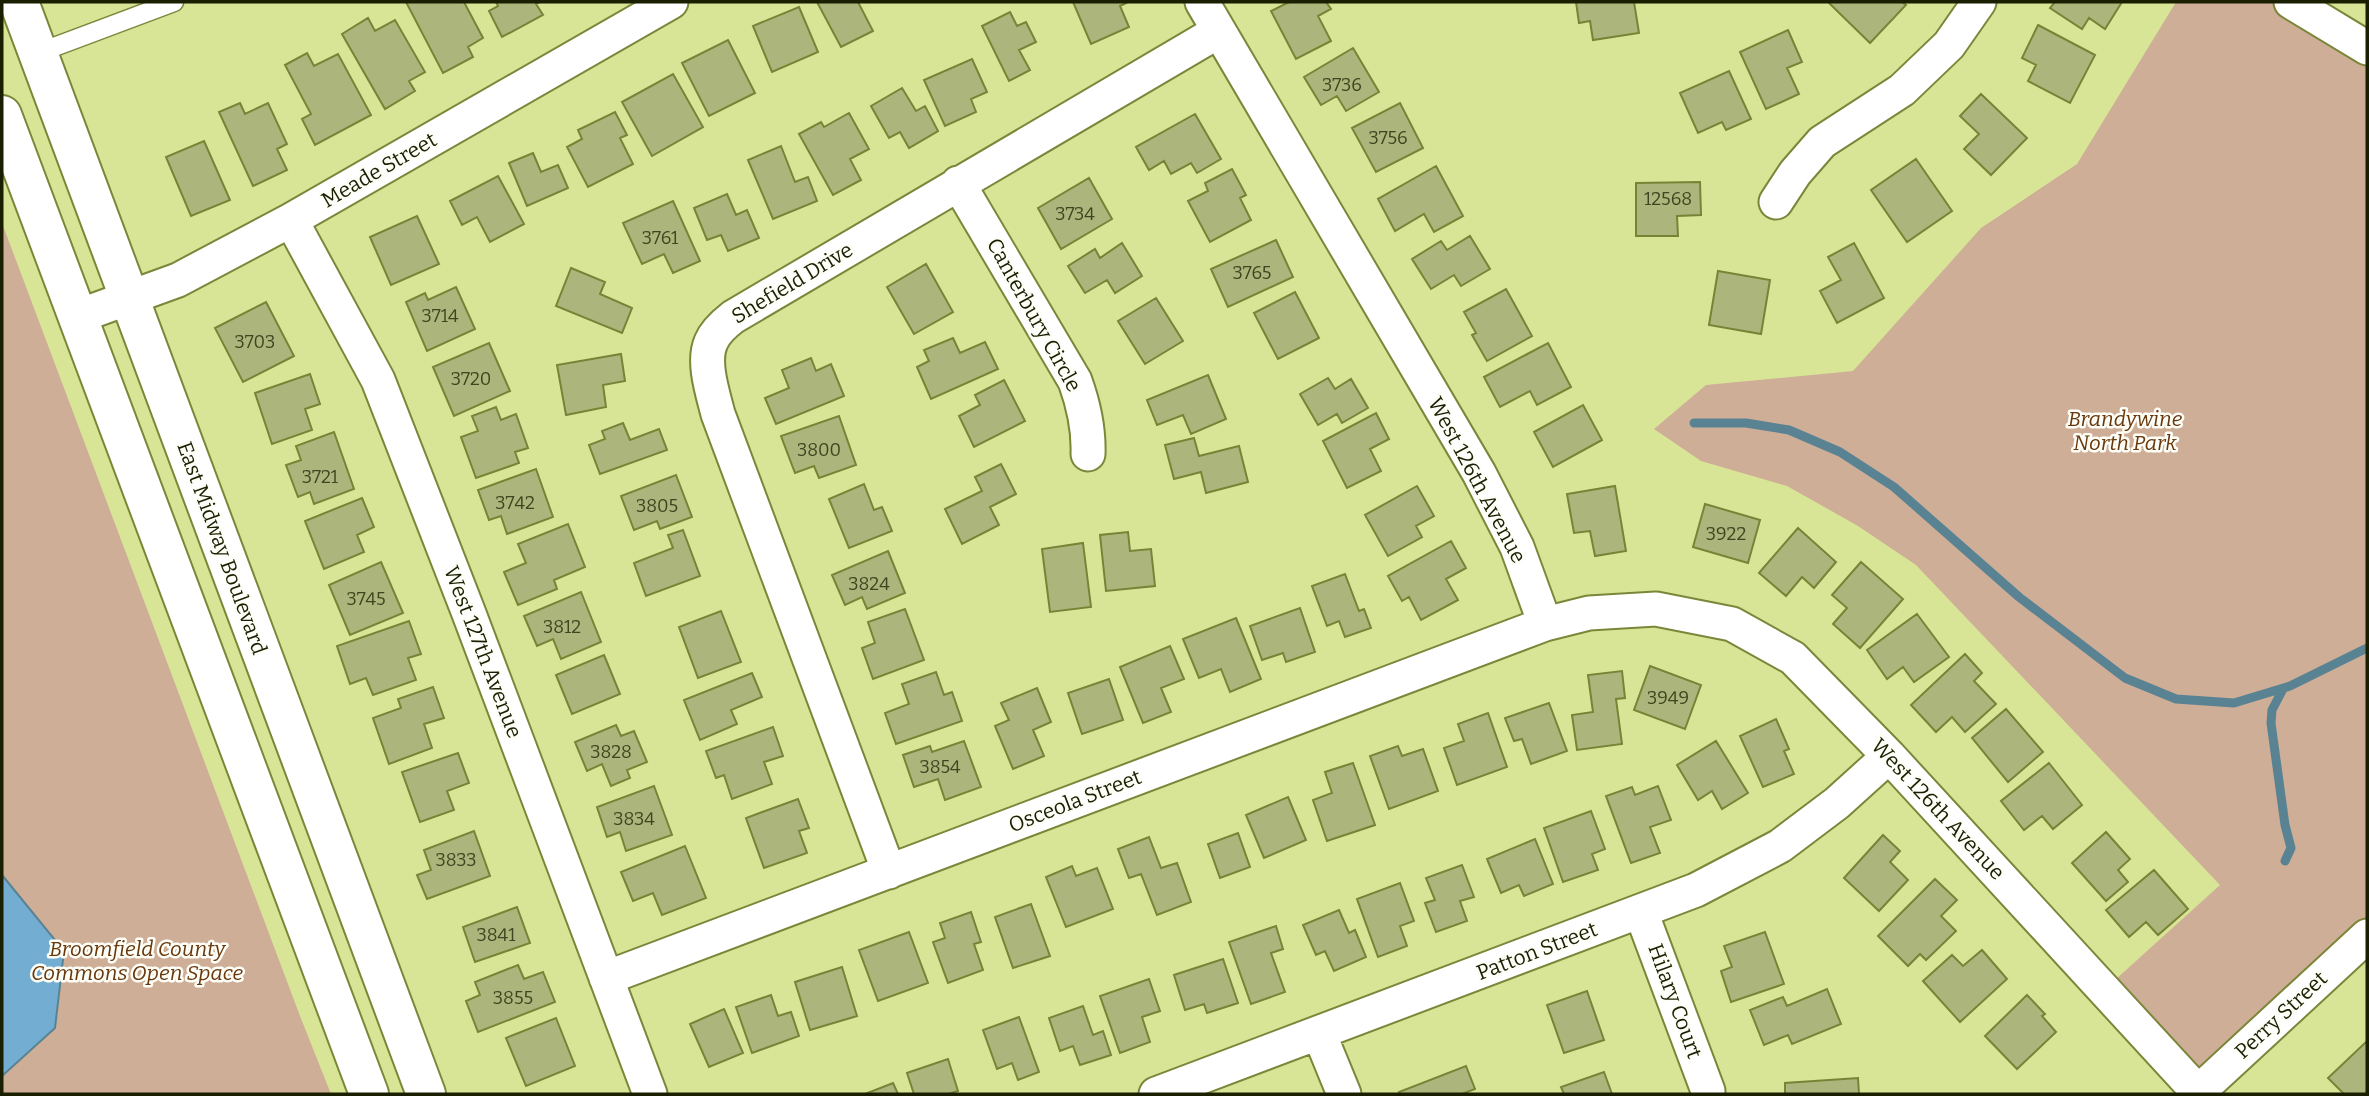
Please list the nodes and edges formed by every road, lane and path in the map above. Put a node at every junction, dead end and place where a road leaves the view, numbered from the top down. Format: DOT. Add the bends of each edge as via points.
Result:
graph roads {
  1 [pos="19,2"];
  2 [pos="174,2"];
  3 [pos="671,2"];
  4 [pos="1202,2"];
  5 [pos="1979,2"];
  6 [pos="2291,2"];
  7 [pos="1219,31"];
  8 [pos="2367,48"];
  9 [pos="38,53"];
  10 [pos="2,115"];
  11 [pos="958,183"];
  12 [pos="1776,202"];
  13 [pos="291,220"];
  14 [pos="129,298"];
  15 [pos="76,317"];
  16 [pos="1088,454"];
  17 [pos="1545,624"];
  18 [pos="1889,756"];
  19 [pos="888,872"];
  20 [pos="1641,912"];
  21 [pos="2367,936"];
  22 [pos="606,978"];
  23 [pos="1320,1033"];
  24 [pos="1708,1091"];
  25 [pos="2197,1093"];
  26 [pos="369,1094"];
  27 [pos="426,1094"];
  28 [pos="650,1094"];
  29 [pos="1156,1094"];
  30 [pos="1344,1094"];
  1 -- 9 [label="main road, East Midway Boulevard"];
  2 -- 9 [label="lane"];
  3 -- 13 [label="street, Meade Street"];
  4 -- 7 [label="street, West 126th Avenue"];
  5 -- 12 [label="street" via="1949,45 1902,90 1822,142"];
  6 -- 8 [label="street"];
  7 -- 11 [label="street, Shefield Drive"];
  7 -- 17 [label="street, West 126th Avenue" via="1479,473 1517,547"];
  9 -- 14 [label="main road, East Midway Boulevard"];
  10 -- 15 [label="main road"];
  11 -- 16 [label="street, Canterbury Circle" via="1074,382 1086,415"];
  11 -- 19 [label="street, Shefield Drive" via="720,328 696,337 708,363 718,414"];
  13 -- 14 [label="street, Meade Street" via="177,280"];
  13 -- 22 [label="street, West 127th Avenue" via="378,380"];
  14 -- 15 [label="street, Meade Street"];
  14 -- 27 [label="main road, East Midway Boulevard"];
  15 -- 26 [label="main road"];
  17 -- 18 [label="street, West 126th Avenue" via="1590,613 1656,609 1732,624 1793,658"];
  17 -- 19 [label="street, Osceola Street"];
  18 -- 20 [label="street, Patton Street" via="1780,846 1696,890"];
  18 -- 25 [label="street, West 126th Avenue"];
  19 -- 22 [label="street, Osceola Street"];
  20 -- 23 [label="street, Patton Street"];
  20 -- 24 [label="street, Hilary Court"];
  21 -- 25 [label="street, Perry Street"];
  22 -- 28 [label="street, West 127th Avenue"];
  23 -- 29 [label="street, Patton Street"];
  23 -- 30 [label="street"];
}
